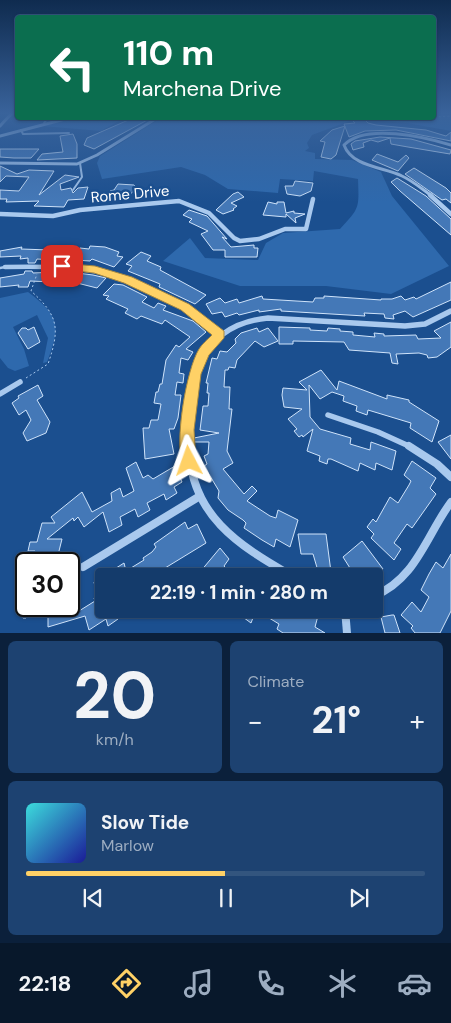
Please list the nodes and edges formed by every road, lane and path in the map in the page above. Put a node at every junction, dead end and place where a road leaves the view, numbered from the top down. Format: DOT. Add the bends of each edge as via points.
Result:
graph roads {
  1 [pos="115,143"];
  2 [pos="345,143"];
  3 [pos="0,163"];
  4 [pos="80,163"];
  5 [pos="73,190"];
  6 [pos="313,199"];
  7 [pos="0,214"];
  8 [pos="451,214"];
  9 [pos="40,267"];
  10 [pos="2,268"];
  11 [pos="451,311"];
  12 [pos="220,334"];
  13 [pos="20,382"];
  14 [pos="0,394"];
  15 [pos="328,415"];
  16 [pos="451,477"];
  17 [pos="200,496"];
  18 [pos="451,502"];
  19 [pos="83,567"];
  20 [pos="278,568"];
  21 [pos="383,592"];
  22 [pos="346,618"];
  23 [pos="347,633"];
  1 -- 4 [label="street"];
  2 -- 8 [label="street" via="344,148 360,160 404,177"];
  3 -- 4 [label="street"];
  4 -- 5 [label="lane" via="82,177"];
  6 -- 7 [label="street, Rome Drive" via="306,229 285,229 250,240 234,238 209,213 179,201 80,210 53,216"];
  9 -- 10 [label="street"];
  9 -- 12 [label="street" via="81,267 120,277 185,307"];
  9 -- 13 [label="path" via="31,291 48,305 57,321 58,333 48,364"];
  11 -- 12 [label="street" via="424,324 405,326 262,318 241,323"];
  12 -- 17 [label="street" via="198,362 188,421 189,461"];
  13 -- 14 [label="street"];
  15 -- 16 [label="street" via="413,446"];
  17 -- 19 [label="street"];
  17 -- 20 [label="street" via="232,539"];
  18 -- 21 [label="street" via="406,574"];
  22 -- 23 [label="street"];
}
